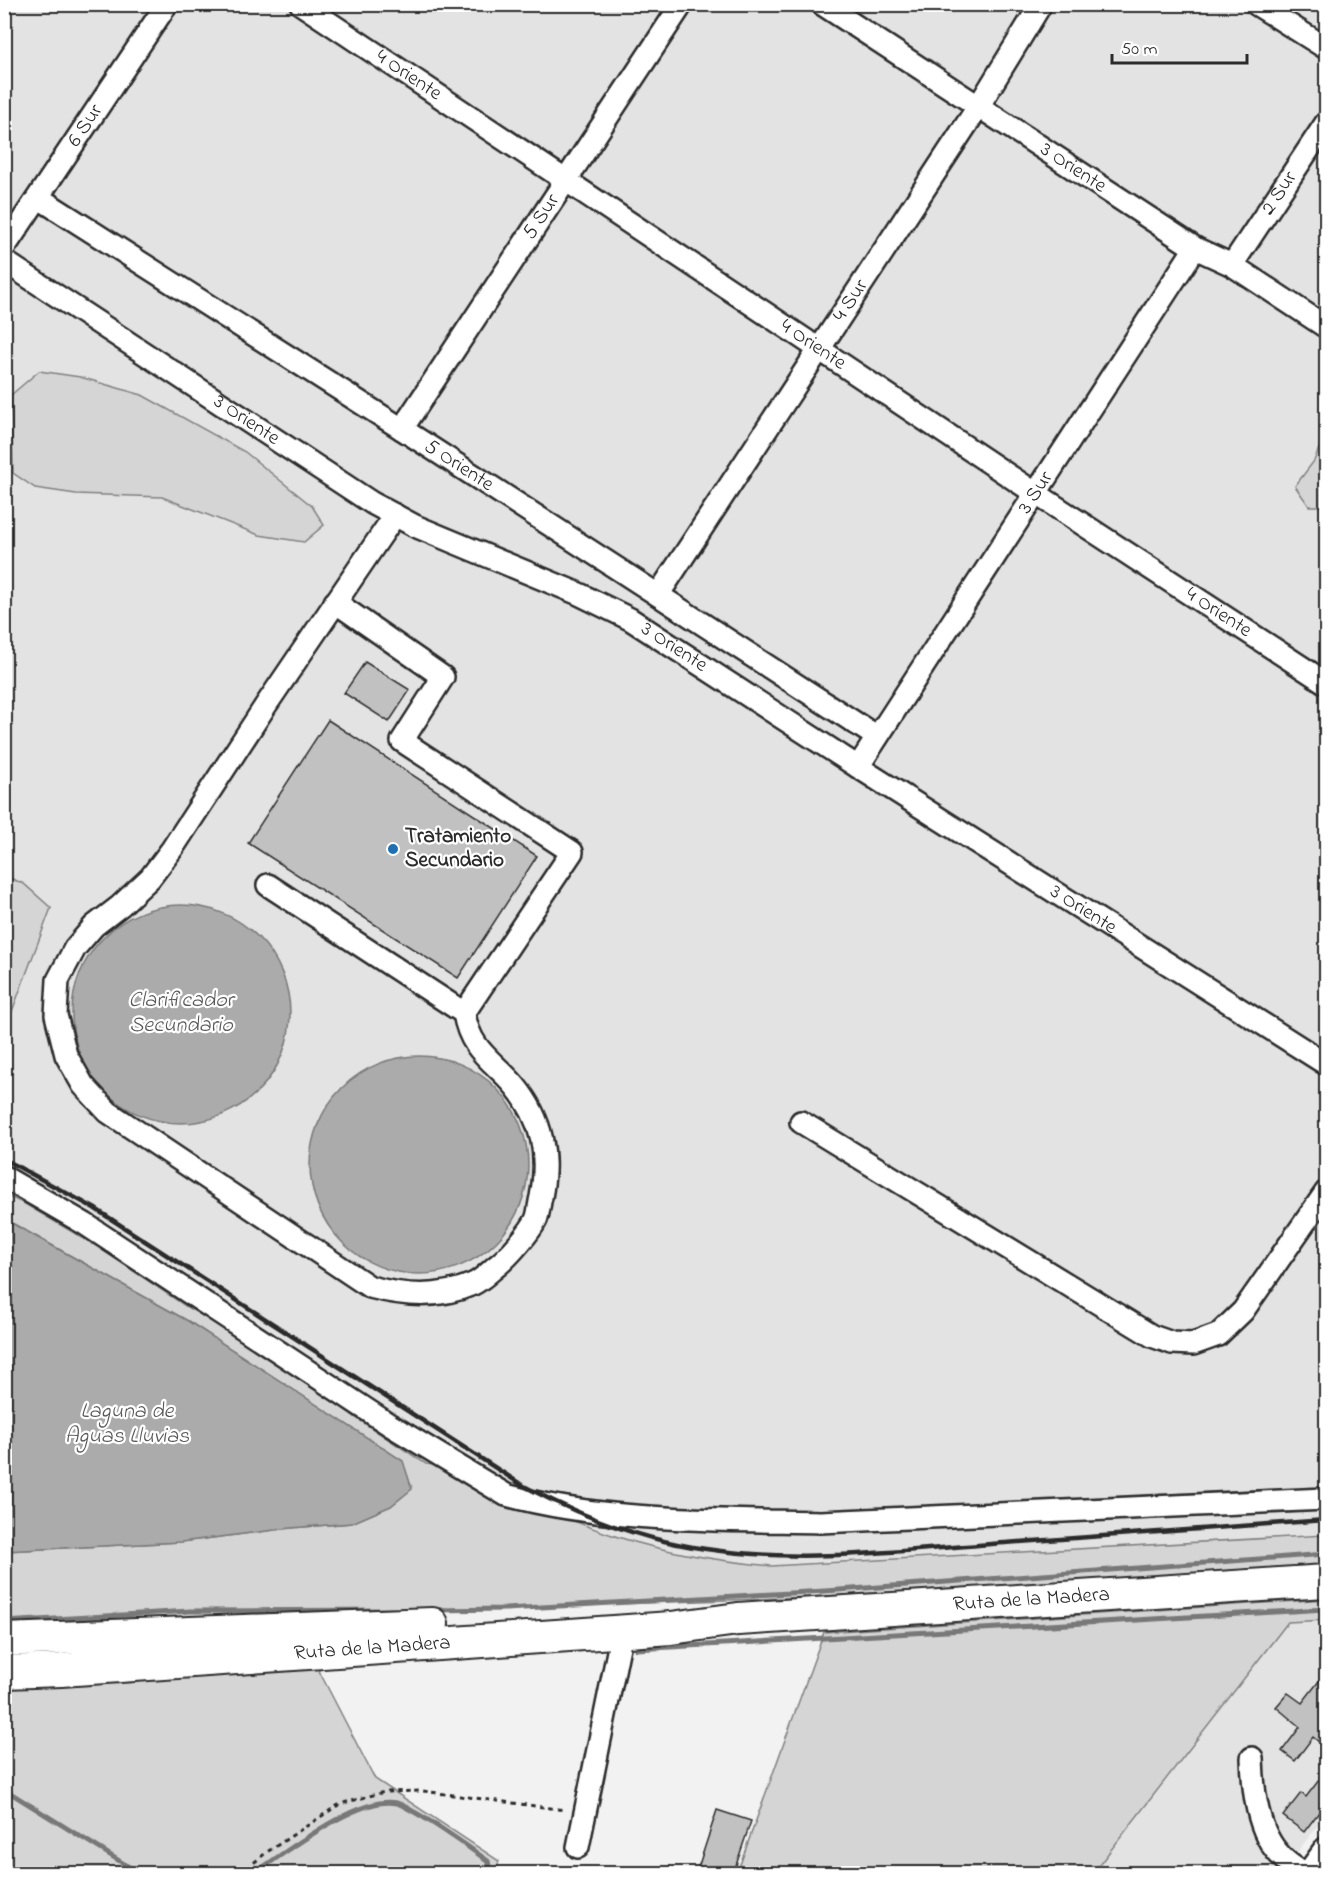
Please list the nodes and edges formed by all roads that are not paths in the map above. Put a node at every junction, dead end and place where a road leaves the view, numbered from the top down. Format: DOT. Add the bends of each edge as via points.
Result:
graph roads {
  1 [pos="167,4"];
  2 [pos="302,4"];
  3 [pos="682,4"];
  4 [pos="822,4"];
  5 [pos="1041,4"];
  6 [pos="1256,4"];
  7 [pos="1326,48"];
  8 [pos="978,107"];
  9 [pos="1326,123"];
  10 [pos="565,180"];
  11 [pos="39,198"];
  12 [pos="4,248"];
  13 [pos="1195,248"];
  14 [pos="4,261"];
  15 [pos="1232,265"];
  16 [pos="1326,327"];
  17 [pos="819,349"];
  18 [pos="402,429"];
  19 [pos="1035,493"];
  20 [pos="395,515"];
  21 [pos="658,595"];
  22 [pos="335,602"];
  23 [pos="1326,683"];
  24 [pos="877,736"];
  25 [pos="858,767"];
  26 [pos="268,885"];
  27 [pos="464,1013"];
  28 [pos="1326,1064"];
  29 [pos="801,1122"];
  30 [pos="4,1177"];
  31 [pos="1326,1192"];
  32 [pos="1326,1499"];
  33 [pos="1326,1581"];
  34 [pos="738,1619"];
  35 [pos="622,1632"];
  36 [pos="4,1640"];
  37 [pos="4,1672"];
  38 [pos="1252,1758"];
  39 [pos="578,1847"];
  40 [pos="1326,1848"];
  41 [pos="1305,1874"];
  1 -- 11 [label="street, 6 Sur"];
  2 -- 10 [label="street, 4 Oriente"];
  3 -- 10 [label="street, 5 Sur"];
  4 -- 8 [label="street, 3 Oriente"];
  5 -- 8 [label="street, 4 Sur"];
  6 -- 7 [label="street"];
  8 -- 13 [label="street, 3 Oriente"];
  8 -- 17 [label="street, 4 Sur"];
  9 -- 15 [label="street, 2 Sur"];
  10 -- 17 [label="street, 4 Oriente"];
  10 -- 18 [label="street, 5 Sur"];
  11 -- 12 [label="street, 6 Sur"];
  11 -- 18 [label="street, 5 Oriente"];
  13 -- 15 [label="street, 3 Oriente"];
  13 -- 19 [label="street, 3 Sur"];
  14 -- 20 [label="street, 3 Oriente"];
  15 -- 16 [label="street, 3 Oriente"];
  17 -- 19 [label="street, 4 Oriente"];
  17 -- 21 [label="street, 4 Sur"];
  18 -- 21 [label="street, 5 Oriente"];
  19 -- 23 [label="street, 4 Oriente"];
  19 -- 24 [label="street, 3 Sur"];
  20 -- 22 [label="street"];
  20 -- 25 [label="street, 3 Oriente" via="630,619"];
  21 -- 24 [label="street, 5 Oriente"];
  22 -- 27 [label="street" via="443,677 402,741 572,852"];
  22 -- 27 [label="street" via="172,849 150,878 94,926 75,948 58,980 56,1015 66,1055 83,1085 108,1112 370,1287 397,1294 438,1294 474,1284 509,1256 536,1220 546,1173 536,1116 514,1086 477,1049"];
  24 -- 25 [label="street, 3 Sur"];
  25 -- 28 [label="street, 3 Oriente"];
  26 -- 27 [label="street"];
  29 -- 31 [label="street" via="1152,1336 1172,1343 1193,1344 1218,1335 1243,1311"];
  30 -- 32 [label="street" via="85,1224 390,1425 506,1495 520,1499 595,1512 820,1522"];
  33 -- 34 [label="highway, Ruta de la Madera"];
  34 -- 35 [label="highway, Ruta de la Madera"];
  34 -- 36 [label="highway, Ruta de la Madera" via="673,1616"];
  35 -- 37 [label="highway, Ruta de la Madera"];
  35 -- 39 [label="street"];
  38 -- 41 [label="street" via="1255,1795 1265,1828 1280,1856"];
  40 -- 41 [label="street"];
}
